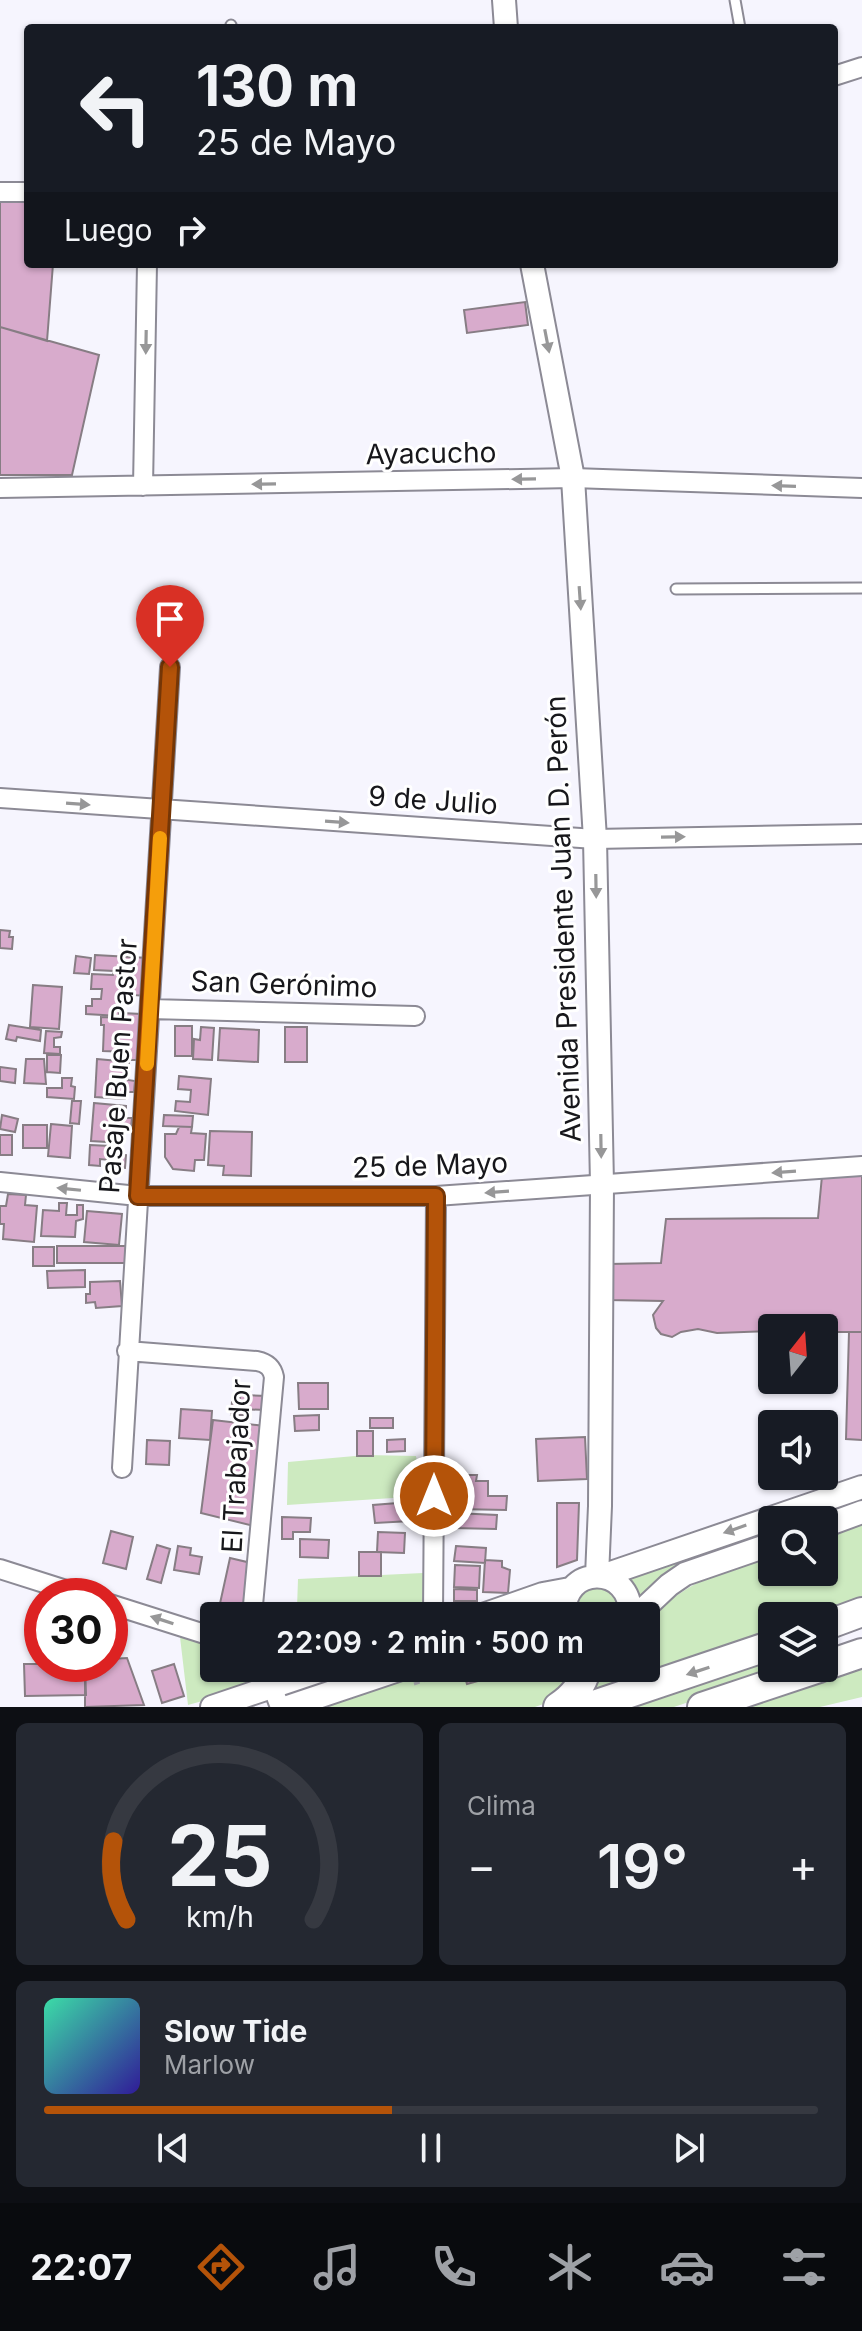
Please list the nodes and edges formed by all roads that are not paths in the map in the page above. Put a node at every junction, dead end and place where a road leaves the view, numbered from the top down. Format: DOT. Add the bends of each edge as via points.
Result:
graph roads {
  1 [pos="504,0"];
  2 [pos="735,0"];
  3 [pos="506,24"];
  4 [pos="739,24"];
  5 [pos="862,67"];
  6 [pos="838,75"];
  7 [pos="0,192"];
  8 [pos="24,192"];
  9 [pos="147,268"];
  10 [pos="533,268"];
  11 [pos="573,478"];
  12 [pos="143,486"];
  13 [pos="0,488"];
  14 [pos="862,488"];
  15 [pos="862,588"];
  16 [pos="676,589"];
  17 [pos="170,667"];
  18 [pos="0,798"];
  19 [pos="162,810"];
  20 [pos="862,834"];
  21 [pos="595,839"];
  22 [pos="150,1009"];
  23 [pos="415,1016"];
  24 [pos="862,1166"];
  25 [pos="0,1182"];
  26 [pos="602,1184"];
  27 [pos="138,1196"];
  28 [pos="436,1196"];
  29 [pos="127,1351"];
  30 [pos="122,1468"];
  31 [pos="862,1487"];
  32 [pos="818,1502"];
  33 [pos="819,1506"];
  34 [pos="862,1512"];
  35 [pos="838,1521"];
  36 [pos="758,1549"];
  37 [pos="0,1569"];
  38 [pos="599,1576"];
  39 [pos="28,1578"];
  40 [pos="570,1589"];
  41 [pos="253,1602"];
  42 [pos="433,1602"];
  43 [pos="520,1602"];
  44 [pos="565,1602"];
  45 [pos="629,1602"];
  46 [pos="649,1602"];
  47 [pos="128,1610"];
  48 [pos="862,1612"];
  49 [pos="838,1621"];
  50 [pos="200,1633"];
  51 [pos="758,1650"];
  52 [pos="862,1653"];
  53 [pos="838,1661"];
  54 [pos="326,1682"];
  55 [pos="363,1682"];
  56 [pos="580,1682"];
  57 [pos="776,1682"];
  58 [pos="273,1687"];
  59 [pos="331,1693"];
  60 [pos="212,1707"];
  61 [pos="288,1707"];
  62 [pos="558,1707"];
  63 [pos="588,1707"];
  64 [pos="702,1707"];
  1 -- 3 [label="street"];
  2 -- 4 [label="lane"];
  5 -- 6 [label="street"];
  7 -- 8 [label="street"];
  9 -- 12 [label="street, one-way"];
  10 -- 11 [label="street, Avenida Presidente Juan D. Perón, one-way"];
  11 -- 12 [label="street, Ayacucho, one-way"];
  14 -- 11 [label="street, Ayacucho, one-way"];
  11 -- 21 [label="street, Avenida Presidente Juan D. Perón, one-way"];
  12 -- 13 [label="street, Ayacucho"];
  15 -- 16 [label="lane"];
  17 -- 19 [label="street, Pasaje Buen Pastor"];
  18 -- 19 [label="street, 9 de Julio, one-way"];
  19 -- 21 [label="street, 9 de Julio, one-way"];
  19 -- 22 [label="street, Pasaje Buen Pastor"];
  21 -- 20 [label="street, 9 de Julio, one-way"];
  21 -- 26 [label="street, Avenida Presidente Juan D. Perón, one-way"];
  22 -- 23 [label="street, San Gerónimo"];
  22 -- 27 [label="street, Pasaje Buen Pastor"];
  24 -- 26 [label="street, 25 de Mayo, one-way"];
  27 -- 25 [label="street, 25 de Mayo, one-way"];
  26 -- 28 [label="street, 25 de Mayo, one-way"];
  26 -- 38 [label="street, Avenida Presidente Juan D. Perón"];
  27 -- 28 [label="street, 25 de Mayo"];
  27 -- 29 [label="street, Pasaje Buen Pastor"];
  28 -- 42 [label="street"];
  29 -- 30 [label="street, Pasaje Buen Pastor"];
  29 -- 41 [label="street, El Trabajador" via="257,1361 273,1371"];
  31 -- 32 [label="street"];
  32 -- 33 [label="street"];
  32 -- 38 [label="street, one-way"];
  34 -- 35 [label="street"];
  36 -- 46 [label="street" via="685,1574"];
  37 -- 39 [label="street"];
  38 -- 40 [label="street"];
  38 -- 45 [label="street" via="621,1585"];
  40 -- 43 [label="street"];
  40 -- 44 [label="street"];
  50 -- 47 [label="street, one-way"];
  48 -- 49 [label="highway"];
  51 -- 63 [label="highway, one-way"];
  52 -- 53 [label="highway"];
  54 -- 59 [label="street"];
  55 -- 59 [label="street"];
  56 -- 62 [label="highway" via="572,1698"];
  57 -- 64 [label="highway"];
  58 -- 60 [label="street"];
  59 -- 61 [label="street"];
}
